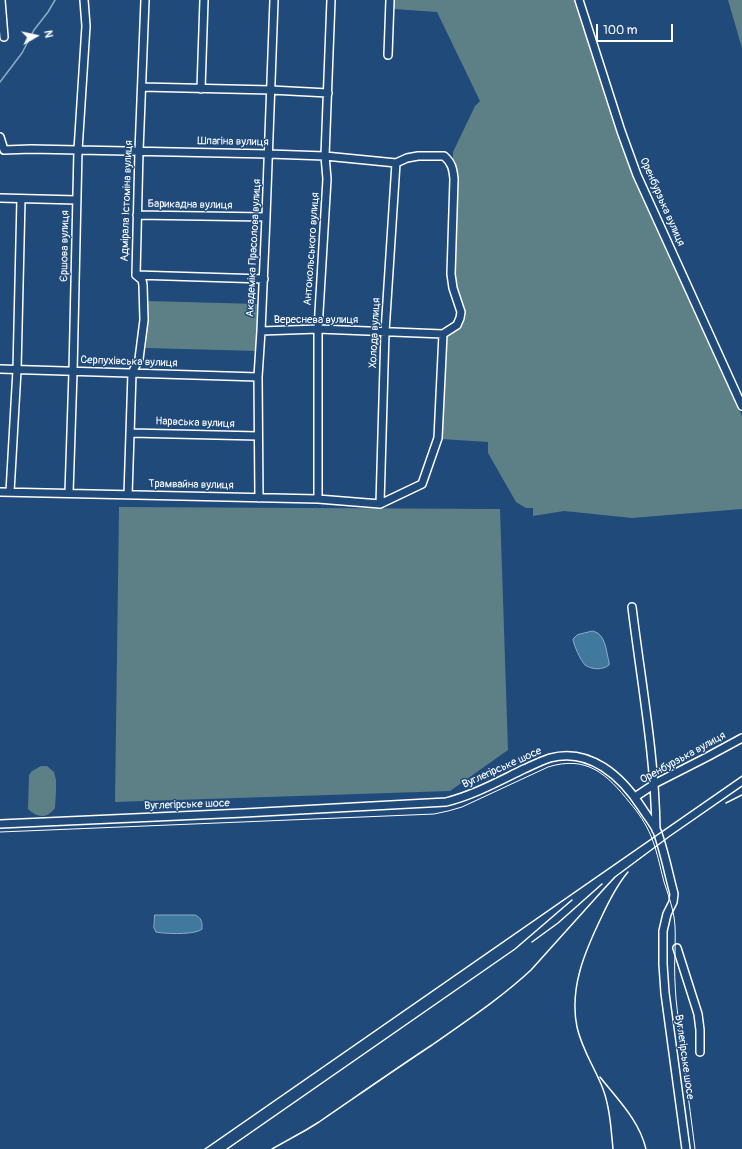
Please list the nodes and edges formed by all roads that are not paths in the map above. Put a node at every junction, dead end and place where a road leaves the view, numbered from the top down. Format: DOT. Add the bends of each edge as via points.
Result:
graph roads {
  1 [pos="1,0"];
  2 [pos="84,0"];
  3 [pos="145,0"];
  4 [pos="204,0"];
  5 [pos="274,0"];
  6 [pos="332,0"];
  7 [pos="390,0"];
  8 [pos="579,0"];
  9 [pos="4,37"];
  10 [pos="388,55"];
  11 [pos="142,87"];
  12 [pos="201,89"];
  13 [pos="271,90"];
  14 [pos="328,93"];
  15 [pos="0,137"];
  16 [pos="78,150"];
  17 [pos="139,151"];
  18 [pos="269,154"];
  19 [pos="325,156"];
  20 [pos="396,163"];
  21 [pos="0,198"];
  22 [pos="21,199"];
  23 [pos="77,200"];
  24 [pos="137,215"];
  25 [pos="266,217"];
  26 [pos="136,275"];
  27 [pos="264,279"];
  28 [pos="318,329"];
  29 [pos="261,331"];
  30 [pos="385,332"];
  31 [pos="443,334"];
  32 [pos="0,370"];
  33 [pos="17,370"];
  34 [pos="73,372"];
  35 [pos="132,373"];
  36 [pos="258,377"];
  37 [pos="742,406"];
  38 [pos="131,433"];
  39 [pos="258,436"];
  40 [pos="0,492"];
  41 [pos="10,492"];
  42 [pos="69,493"];
  43 [pos="128,495"];
  44 [pos="259,498"];
  45 [pos="318,499"];
  46 [pos="380,504"];
  47 [pos="632,607"];
  48 [pos="742,738"];
  49 [pos="655,784"];
  50 [pos="635,797"];
  51 [pos="0,824"];
  52 [pos="656,831"];
  53 [pos="677,948"];
  54 [pos="700,1052"];
  55 [pos="686,1149"];
  1 -- 9 [label="street"];
  2 -- 16 [label="street, Єршова вулиця" via="86,26"];
  3 -- 11 [label="street, Адмірала Істоміна вулиця"];
  4 -- 12 [label="street"];
  5 -- 13 [label="street, Академіка Прасолова вулиця"];
  6 -- 14 [label="street, Антокольського вулиця"];
  7 -- 10 [label="street"];
  8 -- 37 [label="street, Оренбурзька вулиця" via="637,175"];
  11 -- 12 [label="street"];
  11 -- 17 [label="street, Адмірала Істоміна вулиця"];
  12 -- 13 [label="street"];
  13 -- 14 [label="street"];
  13 -- 18 [label="street, Академіка Прасолова вулиця"];
  14 -- 19 [label="street, Антокольського вулиця"];
  15 -- 16 [label="street, Шпагіна вулиця" via="4,150"];
  16 -- 17 [label="street, Шпагіна вулиця"];
  16 -- 23 [label="street, Єршова вулиця"];
  17 -- 18 [label="street, Шпагіна вулиця"];
  17 -- 24 [label="street, Адмірала Істоміна вулиця"];
  18 -- 19 [label="street, Шпагіна вулиця"];
  18 -- 25 [label="street, Академіка Прасолова вулиця"];
  19 -- 20 [label="street, Шпагіна вулиця"];
  19 -- 28 [label="street, Антокольського вулиця" via="327,179"];
  20 -- 30 [label="street, Холода вулиця"];
  20 -- 31 [label="street, Шпагіна вулиця" via="418,156 444,156 453,169 451,274 461,312 456,325"];
  21 -- 22 [label="street"];
  22 -- 23 [label="street"];
  22 -- 33 [label="street"];
  23 -- 34 [label="street, Єршова вулиця"];
  24 -- 25 [label="street, Барикадна вулиця"];
  24 -- 26 [label="street, Адмірала Істоміна вулиця"];
  25 -- 27 [label="street, Академіка Прасолова вулиця"];
  26 -- 27 [label="street"];
  26 -- 35 [label="street, Адмірала Істоміна вулиця" via="144,285 144,320 139,359"];
  27 -- 29 [label="street, Академіка Прасолова вулиця"];
  28 -- 29 [label="street, Вереснева вулиця"];
  28 -- 30 [label="street, Вереснева вулиця"];
  28 -- 45 [label="street, Антокольського вулиця"];
  29 -- 36 [label="street, Академіка Прасолова вулиця"];
  30 -- 31 [label="street, Вереснева вулиця"];
  30 -- 46 [label="street, Холода вулиця"];
  31 -- 46 [label="street" via="438,438 422,484"];
  32 -- 33 [label="street, Серпухівська вулиця"];
  33 -- 34 [label="street, Серпухівська вулиця"];
  33 -- 41 [label="street"];
  34 -- 35 [label="street, Серпухівська вулиця"];
  34 -- 42 [label="street, Єршова вулиця"];
  35 -- 36 [label="street, Серпухівська вулиця"];
  35 -- 38 [label="street, Адмірала Істоміна вулиця"];
  36 -- 39 [label="street, Академіка Прасолова вулиця"];
  38 -- 39 [label="street, Нарвська вулиця"];
  38 -- 43 [label="street, Адмірала Істоміна вулиця"];
  39 -- 44 [label="street, Академіка Прасолова вулиця"];
  40 -- 41 [label="street, Трамвайна вулиця"];
  41 -- 42 [label="street, Трамвайна вулиця"];
  42 -- 43 [label="street, Трамвайна вулиця"];
  43 -- 44 [label="street, Трамвайна вулиця"];
  44 -- 45 [label="street, Трамвайна вулиця"];
  45 -- 46 [label="street, Трамвайна вулиця"];
  47 -- 49 [label="street"];
  48 -- 49 [label="street, Оренбурзька вулиця"];
  49 -- 50 [label="street, Оренбурзька вулиця"];
  49 -- 52 [label="street"];
  50 -- 51 [label="street, Вуглегірське шосе" via="616,776 600,765 576,757 558,757 544,760 475,793 446,802"];
  50 -- 52 [label="street, Вуглегірське шосе"];
  52 -- 55 [label="street, Вуглегірське шосе" via="674,894 664,922 663,964"];
  53 -- 54 [label="street" via="698,1014"];
}
